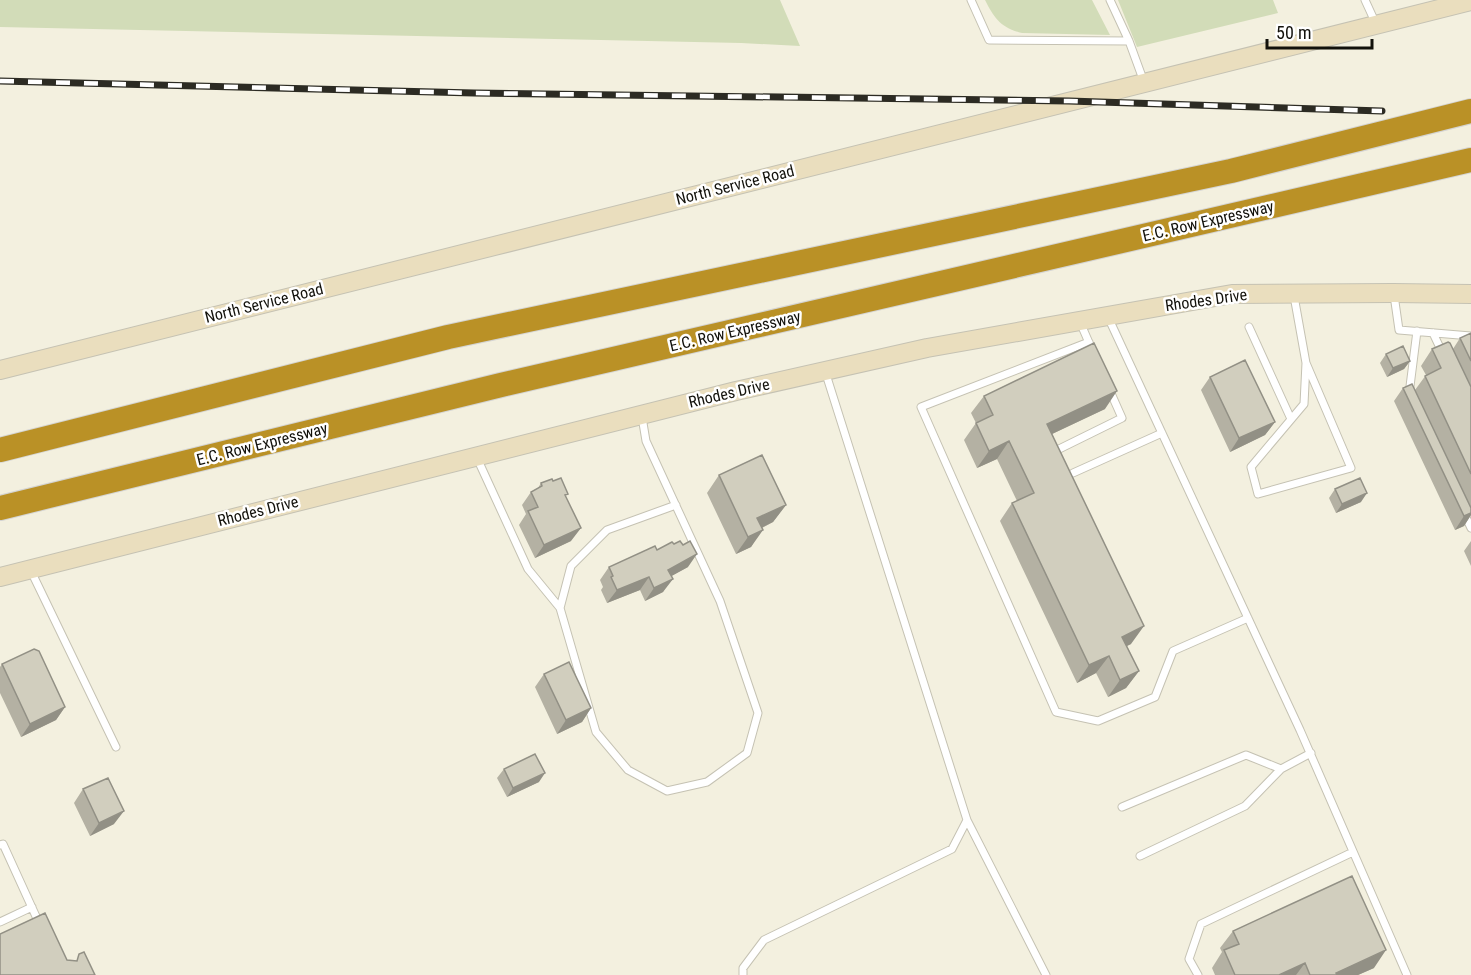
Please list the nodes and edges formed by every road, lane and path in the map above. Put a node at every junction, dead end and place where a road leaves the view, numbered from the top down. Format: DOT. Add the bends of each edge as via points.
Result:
graph roads {
  1 [pos="971,0"];
  2 [pos="1110,0"];
  3 [pos="1365,0"];
  4 [pos="1471,1"];
  5 [pos="1376,24"];
  6 [pos="1129,41"];
  7 [pos="1144,82"];
  8 [pos="1471,111"];
  9 [pos="1471,160"];
  10 [pos="1294,293"];
  11 [pos="1393,293"];
  12 [pos="1471,294"];
  13 [pos="1107,315"];
  14 [pos="1079,320"];
  15 [pos="1249,327"];
  16 [pos="1417,332"];
  17 [pos="1433,333"];
  18 [pos="1471,337"];
  19 [pos="1089,342"];
  20 [pos="1094,353"];
  21 [pos="1306,363"];
  22 [pos="1447,363"];
  23 [pos="0,370"];
  24 [pos="825,371"];
  25 [pos="1108,386"];
  26 [pos="1413,404"];
  27 [pos="642,414"];
  28 [pos="1291,419"];
  29 [pos="1162,433"];
  30 [pos="0,450"];
  31 [pos="1051,453"];
  32 [pos="477,456"];
  33 [pos="1073,473"];
  34 [pos="676,505"];
  35 [pos="0,508"];
  36 [pos="1461,508"];
  37 [pos="1471,528"];
  38 [pos="30,569"];
  39 [pos="0,577"];
  40 [pos="560,608"];
  41 [pos="1248,618"];
  42 [pos="116,747"];
  43 [pos="1311,753"];
  44 [pos="1281,769"];
  45 [pos="1122,807"];
  46 [pos="967,820"];
  47 [pos="0,845"];
  48 [pos="1353,852"];
  49 [pos="1140,855"];
  50 [pos="32,907"];
  51 [pos="0,922"];
  52 [pos="41,926"];
  53 [pos="743,975"];
  54 [pos="1046,975"];
  55 [pos="1198,975"];
  56 [pos="1407,975"];
  1 -- 6 [label="lane" via="989,40"];
  2 -- 6 [label="lane"];
  3 -- 5 [label="lane"];
  4 -- 5 [label="street, North Service Road"];
  5 -- 7 [label="street, North Service Road"];
  6 -- 7 [label="lane"];
  7 -- 23 [label="street, North Service Road"];
  8 -- 30 [label="highway" via="1231,171 448,337"];
  9 -- 35 [label="highway, E.C. Row Expressway" via="501,385"];
  10 -- 11 [label="street, Rhodes Drive"];
  10 -- 13 [label="street, Rhodes Drive" via="1232,294"];
  10 -- 21 [label="lane"];
  11 -- 12 [label="street, Rhodes Drive"];
  11 -- 16 [label="lane" via="1399,330"];
  13 -- 14 [label="street, Rhodes Drive"];
  13 -- 29 [label="lane"];
  14 -- 19 [label="lane"];
  14 -- 24 [label="street, Rhodes Drive"];
  15 -- 28 [label="lane"];
  16 -- 17 [label="lane"];
  16 -- 26 [label="lane" via="1408,394"];
  17 -- 18 [label="lane"];
  17 -- 22 [label="lane"];
  19 -- 20 [label="lane"];
  19 -- 41 [label="lane" via="921,407 1056,712 1098,721 1155,697 1173,651"];
  21 -- 28 [label="lane" via="1304,404"];
  21 -- 28 [label="lane" via="1351,468 1258,494 1251,467"];
  24 -- 27 [label="street, Rhodes Drive"];
  24 -- 46 [label="lane"];
  25 -- 31 [label="lane" via="1122,418"];
  27 -- 32 [label="street, Rhodes Drive"];
  27 -- 34 [label="lane" via="646,441"];
  29 -- 33 [label="lane"];
  29 -- 41 [label="lane"];
  32 -- 38 [label="street, Rhodes Drive"];
  32 -- 40 [label="lane" via="528,569"];
  34 -- 40 [label="lane" via="608,530 571,566"];
  34 -- 40 [label="lane" via="720,601 758,713 747,753 707,782 667,791 628,770 596,732"];
  36 -- 37 [label="lane"];
  38 -- 39 [label="street, Rhodes Drive"];
  38 -- 42 [label="lane"];
  41 -- 43 [label="lane"];
  43 -- 44 [label="lane"];
  43 -- 48 [label="lane"];
  44 -- 45 [label="lane" via="1246,755"];
  44 -- 49 [label="lane" via="1245,806"];
  46 -- 53 [label="lane" via="952,849 764,940 743,968"];
  46 -- 54 [label="lane"];
  47 -- 50 [label="lane" via="3,844"];
  48 -- 55 [label="lane" via="1201,924 1189,959"];
  48 -- 56 [label="lane"];
  50 -- 51 [label="lane"];
  50 -- 52 [label="lane"];
}
